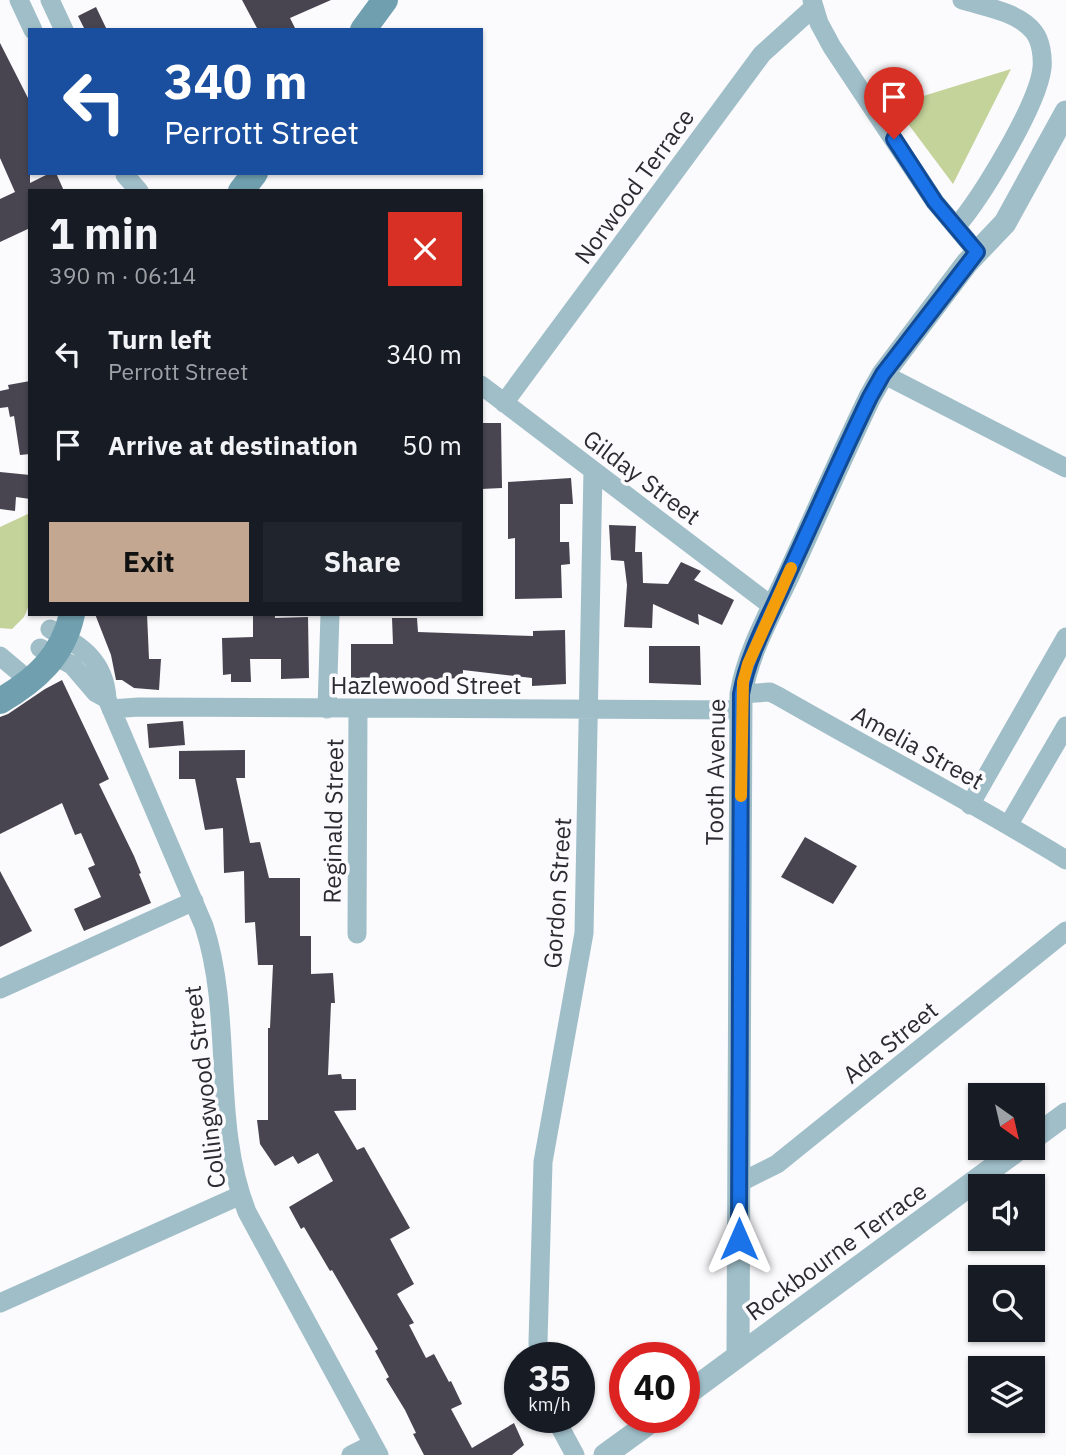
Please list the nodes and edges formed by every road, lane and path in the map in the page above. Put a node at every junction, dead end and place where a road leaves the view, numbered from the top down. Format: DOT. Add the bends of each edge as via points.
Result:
graph roads {
  1 [pos="19,0"];
  2 [pos="50,0"];
  3 [pos="962,0"];
  4 [pos="384,1"];
  5 [pos="813,4"];
  6 [pos="32,28"];
  7 [pos="63,28"];
  8 [pos="364,28"];
  9 [pos="1066,112"];
  10 [pos="956,227"];
  11 [pos="977,252"];
  12 [pos="883,374"];
  13 [pos="483,387"];
  14 [pos="504,403"];
  15 [pos="1060,464"];
  16 [pos="593,470"];
  17 [pos="773,607"];
  18 [pos="330,616"];
  19 [pos="56,633"];
  20 [pos="1066,637"];
  21 [pos="7,684"];
  22 [pos="742,702"];
  23 [pos="109,704"];
  24 [pos="327,709"];
  25 [pos="358,709"];
  26 [pos="590,709"];
  27 [pos="1066,726"];
  28 [pos="970,805"];
  29 [pos="1009,824"];
  30 [pos="1066,860"];
  31 [pos="194,901"];
  32 [pos="1066,931"];
  33 [pos="356,934"];
  34 [pos="0,989"];
  35 [pos="1066,1114"];
  36 [pos="1045,1129"];
  37 [pos="1004,1160"];
  38 [pos="739,1183"];
  39 [pos="241,1195"];
  40 [pos="0,1303"];
  41 [pos="539,1342"];
  42 [pos="738,1355"];
  43 [pos="700,1384"];
  44 [pos="563,1433"];
  45 [pos="635,1433"];
  46 [pos="376,1450"];
  47 [pos="351,1455"];
  48 [pos="575,1455"];
  49 [pos="605,1455"];
  1 -- 6 [label="street"];
  2 -- 7 [label="street"];
  3 -- 10 [label="street" via="1025,24 1035,33 1042,67 1038,88 1015,133"];
  4 -- 8 [label="main road"];
  5 -- 10 [label="street" via="832,47"];
  5 -- 14 [label="street, Norwood Terrace" via="762,54"];
  9 -- 11 [label="street, Tooth Avenue" via="1005,223"];
  10 -- 11 [label="street"];
  11 -- 12 [label="street, Tooth Avenue"];
  12 -- 15 [label="street"];
  12 -- 17 [label="street, Tooth Avenue"];
  13 -- 14 [label="street, Gilday Street"];
  14 -- 16 [label="street, Gilday Street"];
  16 -- 17 [label="street, Gilday Street"];
  16 -- 26 [label="street, Gordon Street"];
  17 -- 22 [label="street, Tooth Avenue" via="748,664"];
  18 -- 24 [label="street"];
  19 -- 21 [label="main road" via="41,673"];
  19 -- 23 [label="street, Collingwood Street" via="92,657"];
  20 -- 28 [label="street"];
  22 -- 26 [label="street, Hazlewood Street"];
  22 -- 28 [label="street, Amelia Street" via="770,692"];
  22 -- 38 [label="street, Tooth Avenue"];
  23 -- 24 [label="street, Hazlewood Street"];
  23 -- 31 [label="street, Collingwood Street"];
  24 -- 25 [label="street, Hazlewood Street"];
  25 -- 26 [label="street, Hazlewood Street"];
  25 -- 33 [label="street, Reginald Street"];
  26 -- 41 [label="street, Gordon Street" via="584,933 541,1182"];
  27 -- 29 [label="street"];
  28 -- 29 [label="street, Amelia Street"];
  29 -- 30 [label="street, Amelia Street"];
  31 -- 34 [label="street"];
  31 -- 39 [label="street, Collingwood Street" via="213,960 232,1158"];
  32 -- 38 [label="street, Ada Street" via="777,1164"];
  35 -- 36 [label="street"];
  37 -- 42 [label="street, Rockbourne Terrace"];
  38 -- 42 [label="street, Tooth Avenue"];
  39 -- 40 [label="street"];
  39 -- 46 [label="street, Collingwood Street"];
  42 -- 43 [label="street, Rockbourne Terrace"];
  44 -- 48 [label="street"];
  45 -- 49 [label="street"];
  46 -- 47 [label="street"];
}
